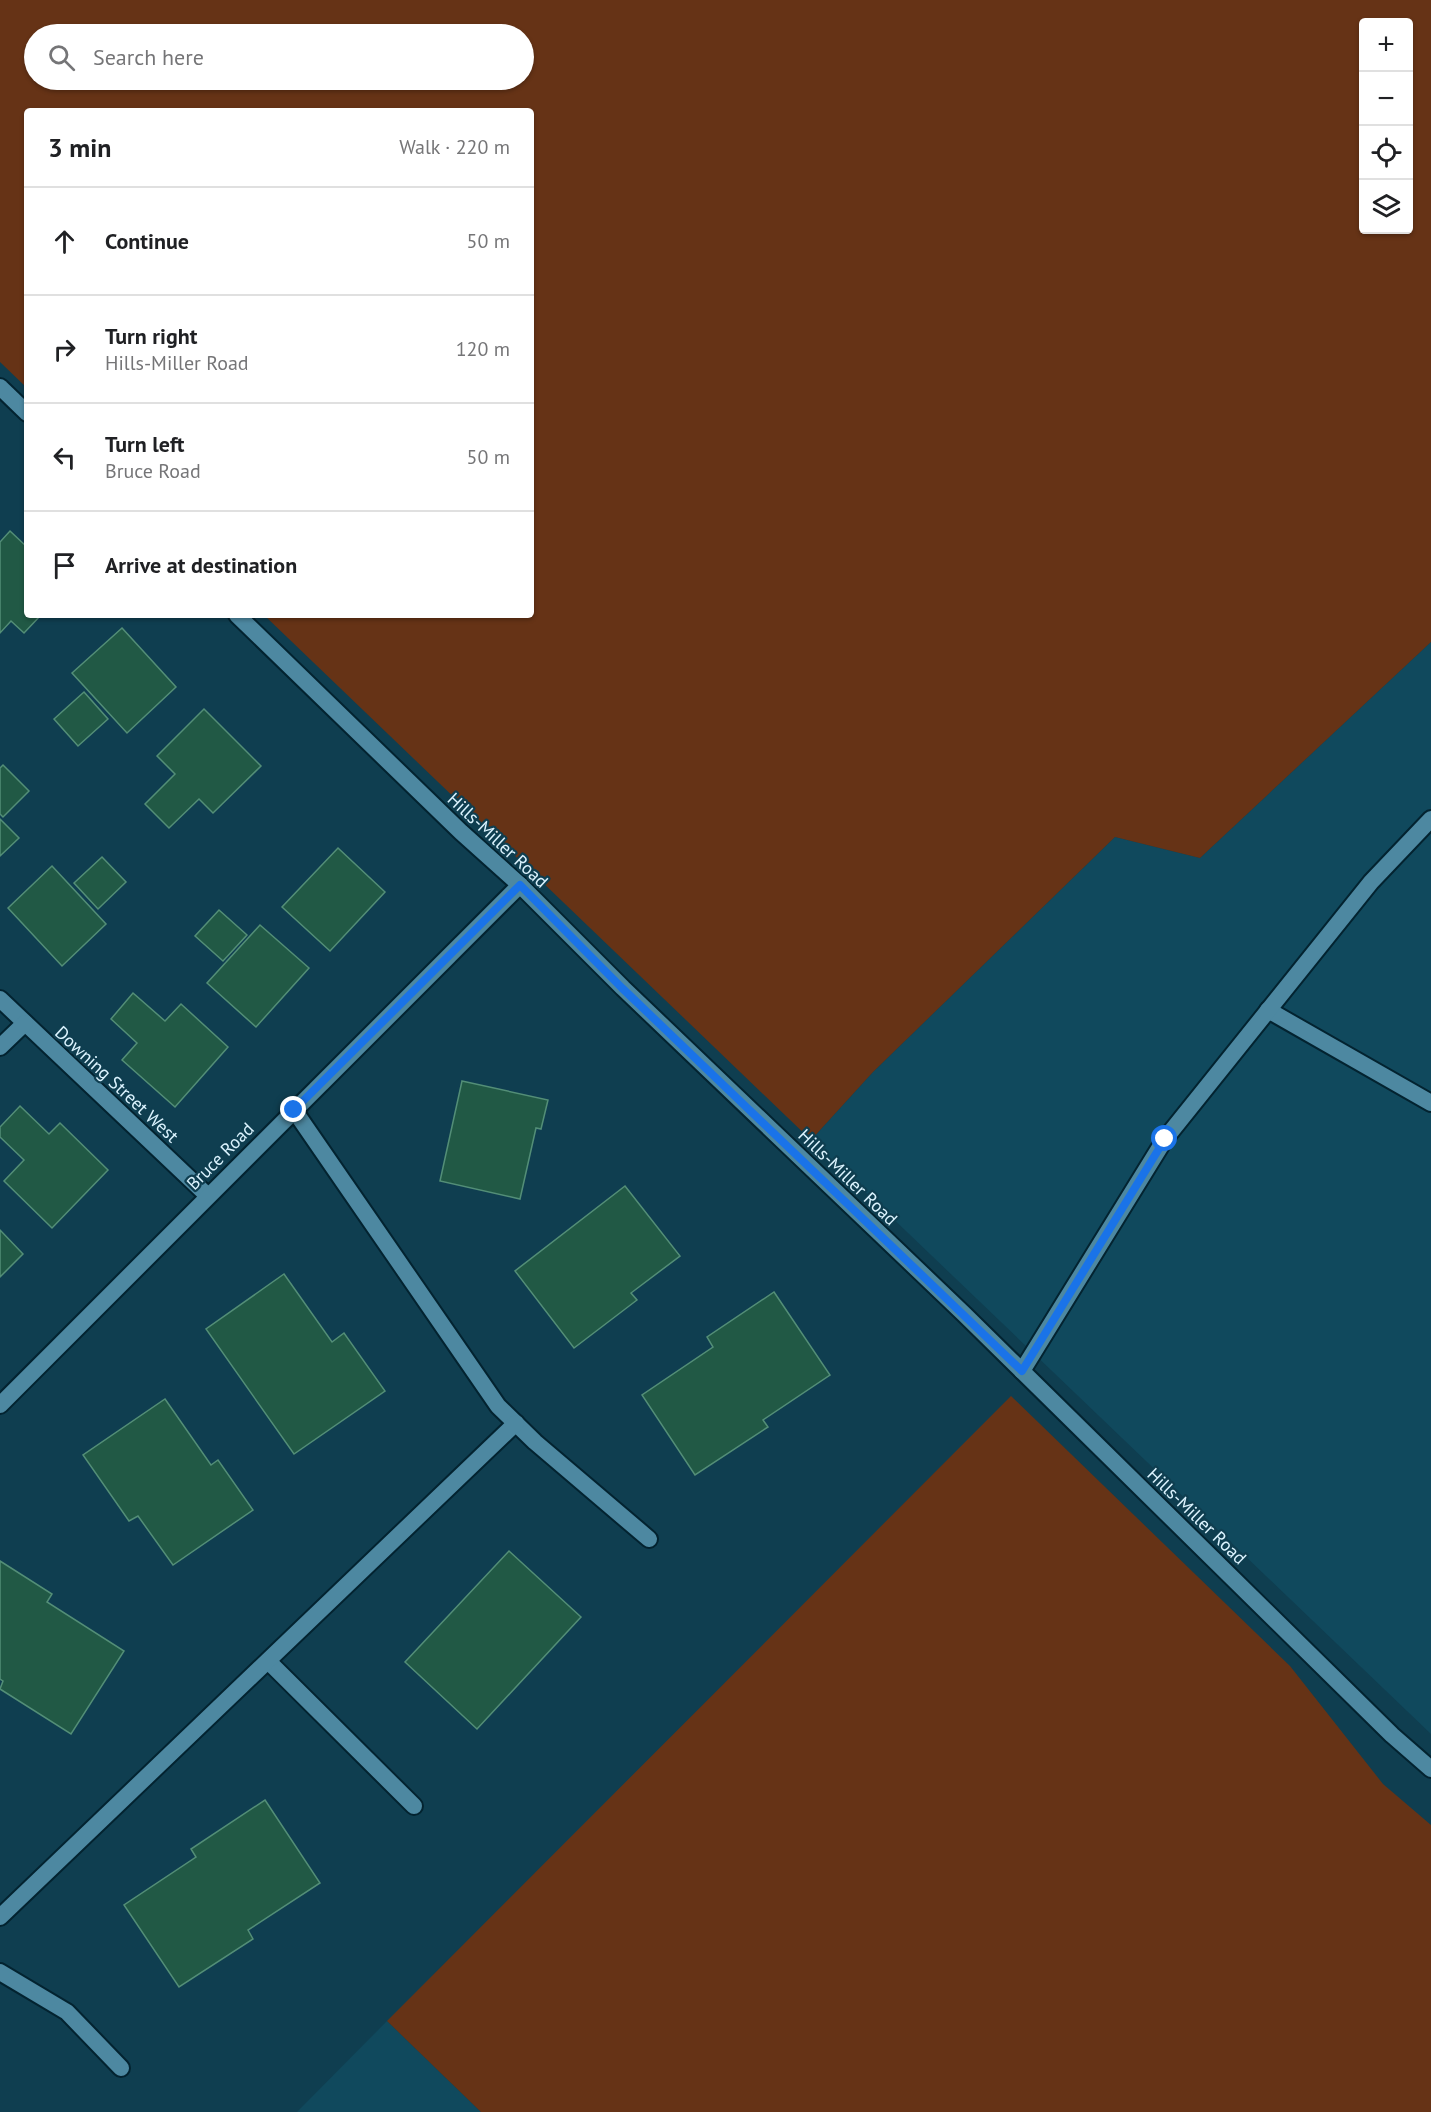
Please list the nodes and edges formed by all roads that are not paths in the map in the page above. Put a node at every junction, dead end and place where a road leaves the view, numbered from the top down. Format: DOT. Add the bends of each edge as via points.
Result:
graph roads {
  1 [pos="0,387"];
  2 [pos="24,410"];
  3 [pos="240,618"];
  4 [pos="1431,819"];
  5 [pos="520,885"];
  6 [pos="0,999"];
  7 [pos="1268,1010"];
  8 [pos="25,1023"];
  9 [pos="0,1047"];
  10 [pos="1431,1103"];
  11 [pos="294,1110"];
  12 [pos="208,1196"];
  13 [pos="1022,1371"];
  14 [pos="0,1404"];
  15 [pos="516,1423"];
  16 [pos="649,1539"];
  17 [pos="268,1661"];
  18 [pos="1431,1769"];
  19 [pos="414,1806"];
  20 [pos="0,1917"];
  21 [pos="0,1972"];
  22 [pos="121,2068"];
  1 -- 2 [label="street"];
  3 -- 5 [label="street, Hills-Miller Road"];
  4 -- 7 [label="street" via="1371,882"];
  5 -- 11 [label="street, Bruce Road"];
  5 -- 13 [label="street, Hills-Miller Road" via="622,988"];
  6 -- 8 [label="street, Downing Street West"];
  7 -- 10 [label="street"];
  7 -- 13 [label="street" via="1165,1139"];
  8 -- 9 [label="street"];
  8 -- 12 [label="street, Downing Street West"];
  11 -- 12 [label="street, Bruce Road"];
  11 -- 15 [label="street" via="498,1406"];
  12 -- 14 [label="street, Bruce Road"];
  13 -- 18 [label="street, Hills-Miller Road"];
  15 -- 16 [label="street"];
  15 -- 17 [label="street"];
  17 -- 19 [label="street"];
  17 -- 20 [label="street"];
  21 -- 22 [label="street" via="66,2012"];
}
